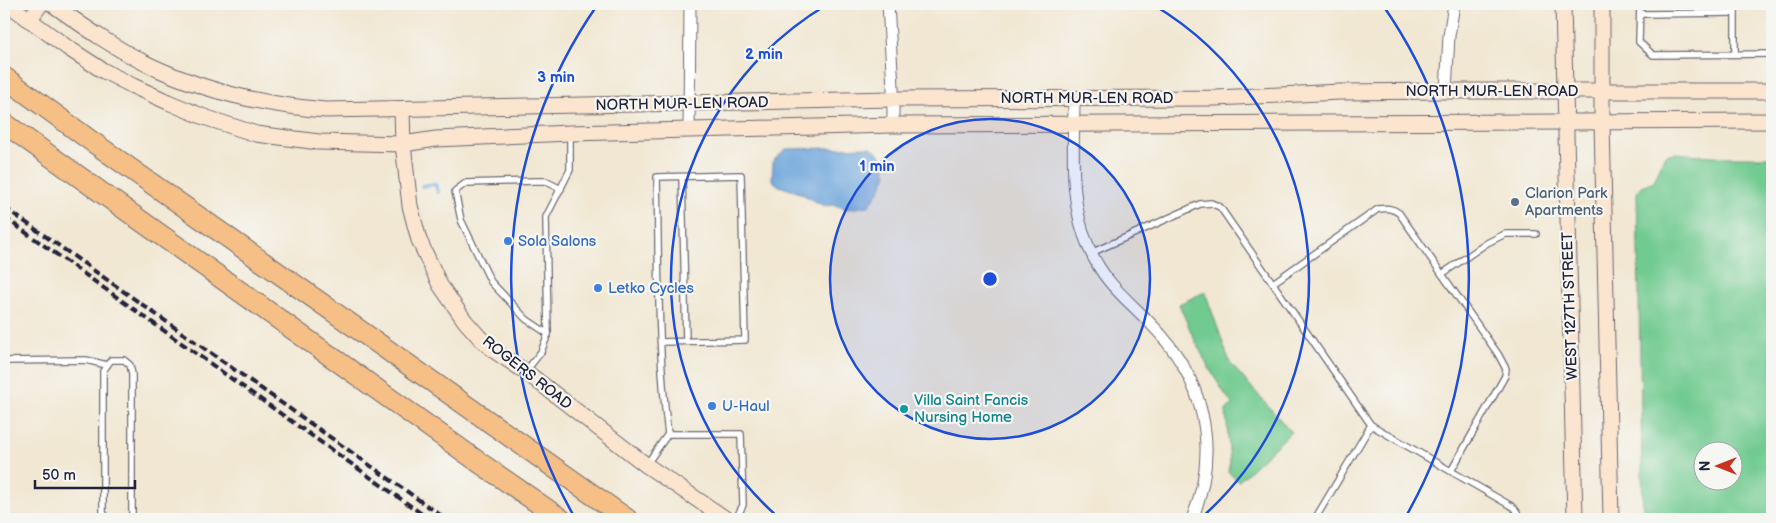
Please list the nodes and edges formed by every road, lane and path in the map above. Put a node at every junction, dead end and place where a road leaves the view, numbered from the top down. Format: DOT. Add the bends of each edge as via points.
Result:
graph roads {
  1 [pos="8,4"];
  2 [pos="41,4"];
  3 [pos="52,4"];
  4 [pos="690,4"];
  5 [pos="888,4"];
  6 [pos="1454,4"];
  7 [pos="1563,4"];
  8 [pos="1602,4"];
  9 [pos="1640,4"];
  10 [pos="1735,4"];
  11 [pos="1640,14"];
  12 [pos="1735,14"];
  13 [pos="29,20"];
  14 [pos="1735,54"];
  15 [pos="1772,54"];
  16 [pos="4,77"];
  17 [pos="1772,90"];
  18 [pos="1446,91"];
  19 [pos="1565,91"];
  20 [pos="1602,91"];
  21 [pos="1074,98"];
  22 [pos="894,99"];
  23 [pos="689,104"];
  24 [pos="402,110"];
  25 [pos="1772,121"];
  26 [pos="1565,122"];
  27 [pos="1602,122"];
  28 [pos="4,123"];
  29 [pos="1074,124"];
  30 [pos="893,125"];
  31 [pos="689,130"];
  32 [pos="570,133"];
  33 [pos="403,144"];
  34 [pos="682,177"];
  35 [pos="561,189"];
  36 [pos="1536,234"];
  37 [pos="1091,253"];
  38 [pos="1442,274"];
  39 [pos="1272,283"];
  40 [pos="548,334"];
  41 [pos="686,341"];
  42 [pos="661,342"];
  43 [pos="4,361"];
  44 [pos="107,365"];
  45 [pos="526,372"];
  46 [pos="1371,425"];
  47 [pos="668,434"];
  48 [pos="646,466"];
  49 [pos="1451,471"];
  50 [pos="107,519"];
  51 [pos="132,519"];
  52 [pos="562,519"];
  53 [pos="627,519"];
  54 [pos="726,519"];
  55 [pos="736,519"];
  56 [pos="1192,519"];
  57 [pos="1316,519"];
  58 [pos="1518,519"];
  59 [pos="1575,519"];
  60 [pos="1611,519"];
  1 -- 13 [label="main road, NORTH MUR-LEN ROAD"];
  2 -- 13 [label="main road"];
  3 -- 24 [label="main road, NORTH MUR-LEN ROAD" via="148,64 218,90 289,107"];
  4 -- 23 [label="street"];
  5 -- 22 [label="street"];
  6 -- 18 [label="street"];
  7 -- 19 [label="main road, WEST 127TH STREET"];
  8 -- 20 [label="main road"];
  9 -- 11 [label="lane"];
  10 -- 12 [label="lane"];
  11 -- 12 [label="lane"];
  11 -- 14 [label="lane" via="1639,42 1653,55"];
  12 -- 14 [label="lane"];
  13 -- 33 [label="main road, NORTH MUR-LEN ROAD" via="68,48 133,86 213,120 256,134 283,138"];
  14 -- 15 [label="lane"];
  16 -- 53 [label="highway"];
  17 -- 20 [label="main road, NORTH MUR-LEN ROAD"];
  18 -- 19 [label="main road, NORTH MUR-LEN ROAD"];
  18 -- 21 [label="main road, NORTH MUR-LEN ROAD" via="1216,98"];
  19 -- 20 [label="main road, NORTH MUR-LEN ROAD"];
  19 -- 26 [label="main road, WEST 127TH STREET"];
  20 -- 27 [label="main road"];
  21 -- 22 [label="main road, NORTH MUR-LEN ROAD"];
  21 -- 29 [label="street"];
  22 -- 23 [label="main road, NORTH MUR-LEN ROAD"];
  22 -- 30 [label="street"];
  23 -- 24 [label="main road, NORTH MUR-LEN ROAD"];
  23 -- 31 [label="street"];
  24 -- 33 [label="main road, ROGERS ROAD"];
  25 -- 27 [label="main road, NORTH MUR-LEN ROAD"];
  26 -- 27 [label="main road, NORTH MUR-LEN ROAD"];
  26 -- 29 [label="main road, NORTH MUR-LEN ROAD"];
  26 -- 59 [label="main road, WEST 127TH STREET"];
  27 -- 60 [label="main road"];
  28 -- 52 [label="highway"];
  29 -- 30 [label="main road, NORTH MUR-LEN ROAD"];
  29 -- 37 [label="street" via="1076,207"];
  30 -- 31 [label="main road, NORTH MUR-LEN ROAD"];
  31 -- 32 [label="main road, NORTH MUR-LEN ROAD"];
  32 -- 33 [label="main road, NORTH MUR-LEN ROAD" via="436,139"];
  32 -- 35 [label="lane" via="570,170"];
  33 -- 45 [label="main road, ROGERS ROAD" via="410,206 419,240 433,272 480,338"];
  34 -- 41 [label="lane"];
  34 -- 41 [label="lane" via="741,175 745,340"];
  34 -- 42 [label="lane" via="657,177"];
  35 -- 40 [label="lane" via="546,217"];
  35 -- 40 [label="lane" via="545,181 536,181 466,183 455,191 461,220 491,282 526,318"];
  36 -- 38 [label="lane" via="1505,234"];
  37 -- 39 [label="lane" via="1200,204 1210,203 1220,207"];
  37 -- 56 [label="street" via="1118,293 1176,353 1198,396 1203,414 1206,460"];
  38 -- 39 [label="lane" via="1399,213 1387,208 1378,209"];
  38 -- 49 [label="lane" via="1506,369"];
  39 -- 46 [label="lane"];
  40 -- 45 [label="lane" via="541,352"];
  41 -- 42 [label="lane"];
  42 -- 47 [label="lane"];
  43 -- 44 [label="lane" via="86,360"];
  44 -- 50 [label="lane" via="103,371 103,512"];
  44 -- 51 [label="lane" via="111,360 124,360 130,365 132,374"];
  45 -- 48 [label="main road, ROGERS ROAD"];
  46 -- 49 [label="lane"];
  46 -- 57 [label="lane"];
  47 -- 48 [label="lane"];
  47 -- 55 [label="lane" via="742,434 743,504"];
  48 -- 54 [label="main road, ROGERS ROAD"];
  49 -- 58 [label="lane" via="1513,507"];
}
